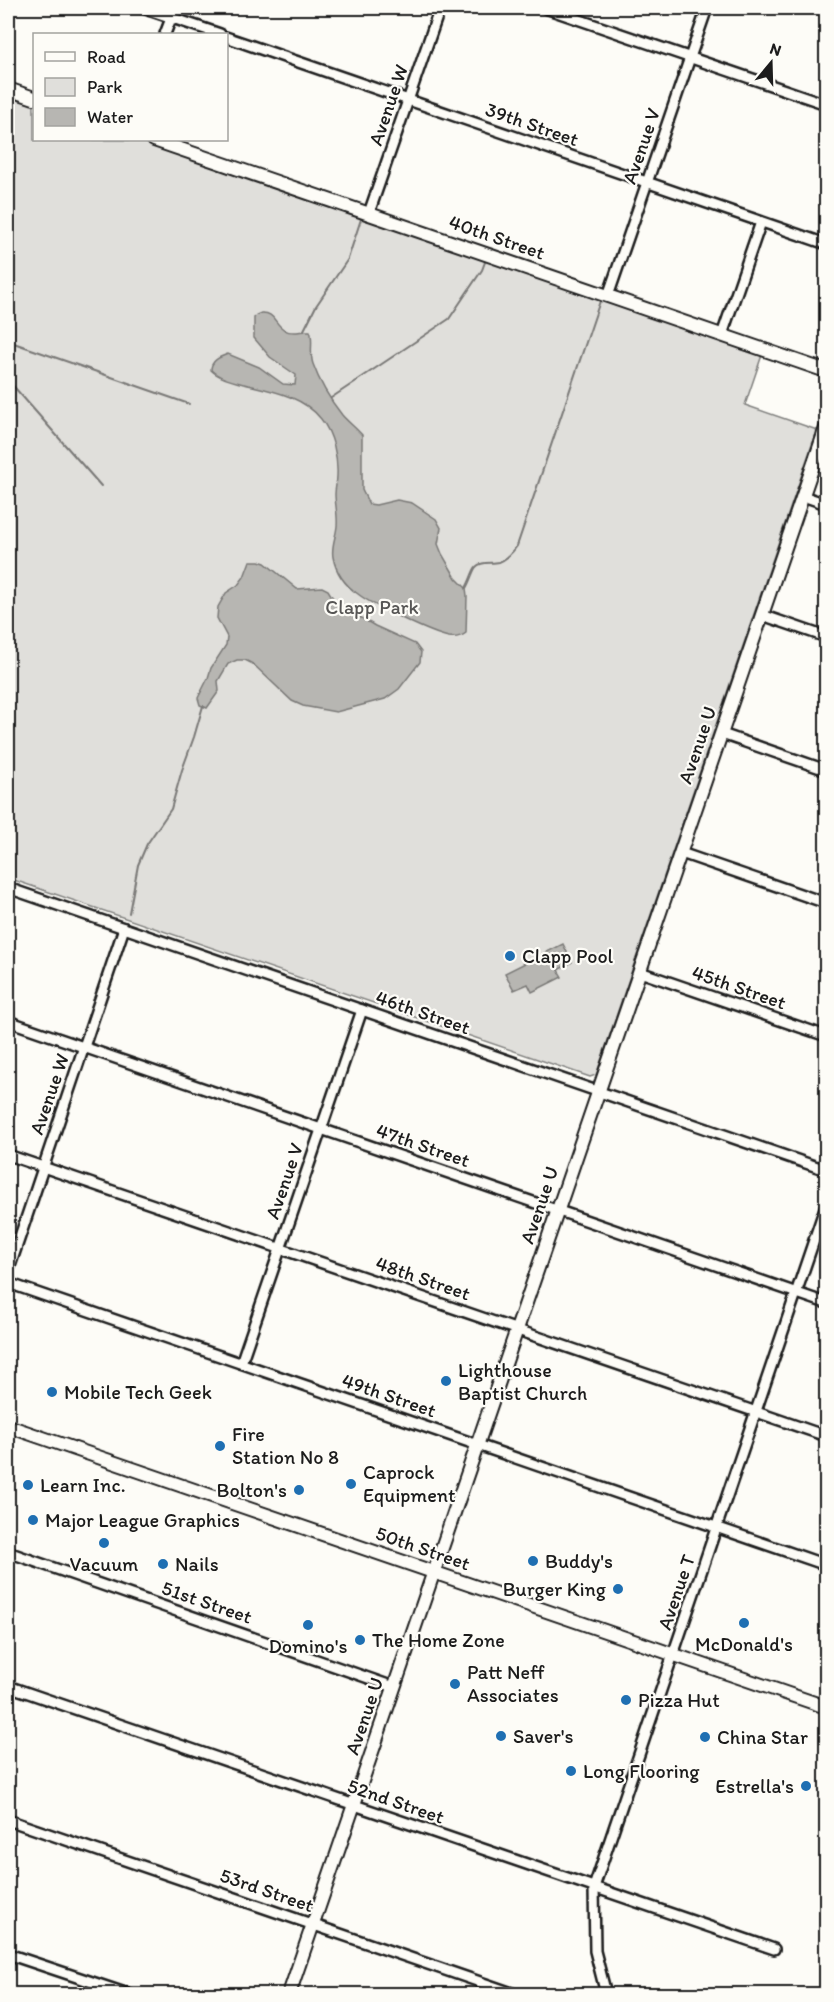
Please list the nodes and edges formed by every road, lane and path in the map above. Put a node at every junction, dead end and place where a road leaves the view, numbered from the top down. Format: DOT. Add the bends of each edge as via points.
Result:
graph roads {
  1 [pos="143,8"];
  2 [pos="175,8"];
  3 [pos="440,8"];
  4 [pos="545,8"];
  5 [pos="707,8"];
  6 [pos="171,18"];
  7 [pos="165,33"];
  8 [pos="217,33"];
  9 [pos="228,38"];
  10 [pos="690,57"];
  11 [pos="8,89"];
  12 [pos="33,98"];
  13 [pos="408,100"];
  14 [pos="826,104"];
  15 [pos="157,141"];
  16 [pos="647,183"];
  17 [pos="369,213"];
  18 [pos="761,222"];
  19 [pos="826,244"];
  20 [pos="608,296"];
  21 [pos="722,335"];
  22 [pos="826,371"];
  23 [pos="826,428"];
  24 [pos="803,496"];
  25 [pos="826,504"];
  26 [pos="762,615"];
  27 [pos="826,637"];
  28 [pos="722,734"];
  29 [pos="826,770"];
  30 [pos="681,853"];
  31 [pos="8,888"];
  32 [pos="826,903"];
  33 [pos="124,928"];
  34 [pos="640,972"];
  35 [pos="362,1010"];
  36 [pos="8,1021"];
  37 [pos="826,1036"];
  38 [pos="84,1048"];
  39 [pos="599,1091"];
  40 [pos="321,1129"];
  41 [pos="8,1155"];
  42 [pos="43,1167"];
  43 [pos="826,1170"];
  44 [pos="826,1205"];
  45 [pos="558,1210"];
  46 [pos="280,1248"];
  47 [pos="8,1272"];
  48 [pos="8,1283"];
  49 [pos="797,1293"];
  50 [pos="826,1303"];
  51 [pos="517,1329"];
  52 [pos="241,1363"];
  53 [pos="756,1412"];
  54 [pos="8,1426"];
  55 [pos="826,1436"];
  56 [pos="478,1445"];
  57 [pos="717,1527"];
  58 [pos="8,1552"];
  59 [pos="826,1565"];
  60 [pos="434,1573"];
  61 [pos="673,1655"];
  62 [pos="8,1686"];
  63 [pos="394,1687"];
  64 [pos="826,1707"];
  65 [pos="354,1805"];
  66 [pos="8,1820"];
  67 [pos="594,1887"];
  68 [pos="313,1925"];
  69 [pos="774,1949"];
  70 [pos="8,1954"];
  71 [pos="128,1995"];
  72 [pos="289,1995"];
  73 [pos="514,1995"];
  74 [pos="606,1995"];
  1 -- 6 [label="street"];
  2 -- 6 [label="street"];
  3 -- 13 [label="street, Avenue W"];
  4 -- 10 [label="street"];
  5 -- 10 [label="street, Avenue V"];
  6 -- 7 [label="street"];
  6 -- 8 [label="street"];
  9 -- 13 [label="street, 39th Street"];
  10 -- 14 [label="street"];
  10 -- 16 [label="street, Avenue V"];
  11 -- 12 [label="street"];
  13 -- 16 [label="street, 39th Street"];
  13 -- 17 [label="street, Avenue W"];
  15 -- 17 [label="street, 40th Street"];
  16 -- 18 [label="street, 39th Street"];
  16 -- 20 [label="street, Avenue V"];
  17 -- 20 [label="street, 40th Street"];
  18 -- 19 [label="street, 39th Street"];
  18 -- 21 [label="street"];
  20 -- 21 [label="street, 40th Street"];
  21 -- 22 [label="street, 40th Street"];
  23 -- 24 [label="street, Avenue U"];
  24 -- 25 [label="street"];
  24 -- 26 [label="street, Avenue U"];
  26 -- 27 [label="street"];
  26 -- 28 [label="street, Avenue U"];
  28 -- 29 [label="street"];
  28 -- 30 [label="street, Avenue U"];
  30 -- 32 [label="street"];
  30 -- 34 [label="street, Avenue U"];
  31 -- 33 [label="street, 46th Street"];
  33 -- 35 [label="street, 46th Street"];
  33 -- 38 [label="street, Avenue W"];
  34 -- 37 [label="street, 45th Street"];
  34 -- 39 [label="street, Avenue U"];
  35 -- 39 [label="street, 46th Street"];
  35 -- 40 [label="street, Avenue V"];
  36 -- 38 [label="street, 47th Street"];
  38 -- 40 [label="street, 47th Street"];
  38 -- 42 [label="street, Avenue W"];
  39 -- 43 [label="street, 46th Street"];
  39 -- 45 [label="street, Avenue U"];
  40 -- 45 [label="street, 47th Street"];
  40 -- 46 [label="street, Avenue V"];
  41 -- 42 [label="street, 48th Street"];
  42 -- 46 [label="street, 48th Street"];
  42 -- 47 [label="street, Avenue W"];
  44 -- 49 [label="street, Avenue T"];
  45 -- 49 [label="street, 47th Street"];
  45 -- 51 [label="street, Avenue U"];
  46 -- 51 [label="street, 48th Street"];
  46 -- 52 [label="street, Avenue V"];
  48 -- 52 [label="street, 49th Street"];
  49 -- 50 [label="street, 47th Street"];
  49 -- 53 [label="street, Avenue T"];
  51 -- 53 [label="street, 48th Street"];
  51 -- 56 [label="street, Avenue U"];
  52 -- 56 [label="street, 49th Street"];
  53 -- 55 [label="street, 48th Street"];
  53 -- 57 [label="street, Avenue T"];
  54 -- 60 [label="street, 50th Street"];
  56 -- 57 [label="street, 49th Street"];
  56 -- 60 [label="street, Avenue U"];
  57 -- 59 [label="street, 49th Street"];
  57 -- 61 [label="street, Avenue T"];
  58 -- 63 [label="street, 51st Street"];
  60 -- 61 [label="street, 50th Street"];
  60 -- 63 [label="street, Avenue U"];
  61 -- 64 [label="street, 50th Street"];
  61 -- 67 [label="street, Avenue T"];
  62 -- 65 [label="street, 52nd Street"];
  63 -- 65 [label="street, Avenue U"];
  65 -- 67 [label="street, 52nd Street"];
  65 -- 68 [label="street, Avenue U"];
  66 -- 68 [label="street, 53rd Street"];
  67 -- 69 [label="street, 52nd Street"];
  67 -- 74 [label="street, Avenue T" via="595,1951"];
  68 -- 72 [label="street, Avenue U"];
  68 -- 73 [label="street, 53rd Street"];
  70 -- 71 [label="street"];
}
